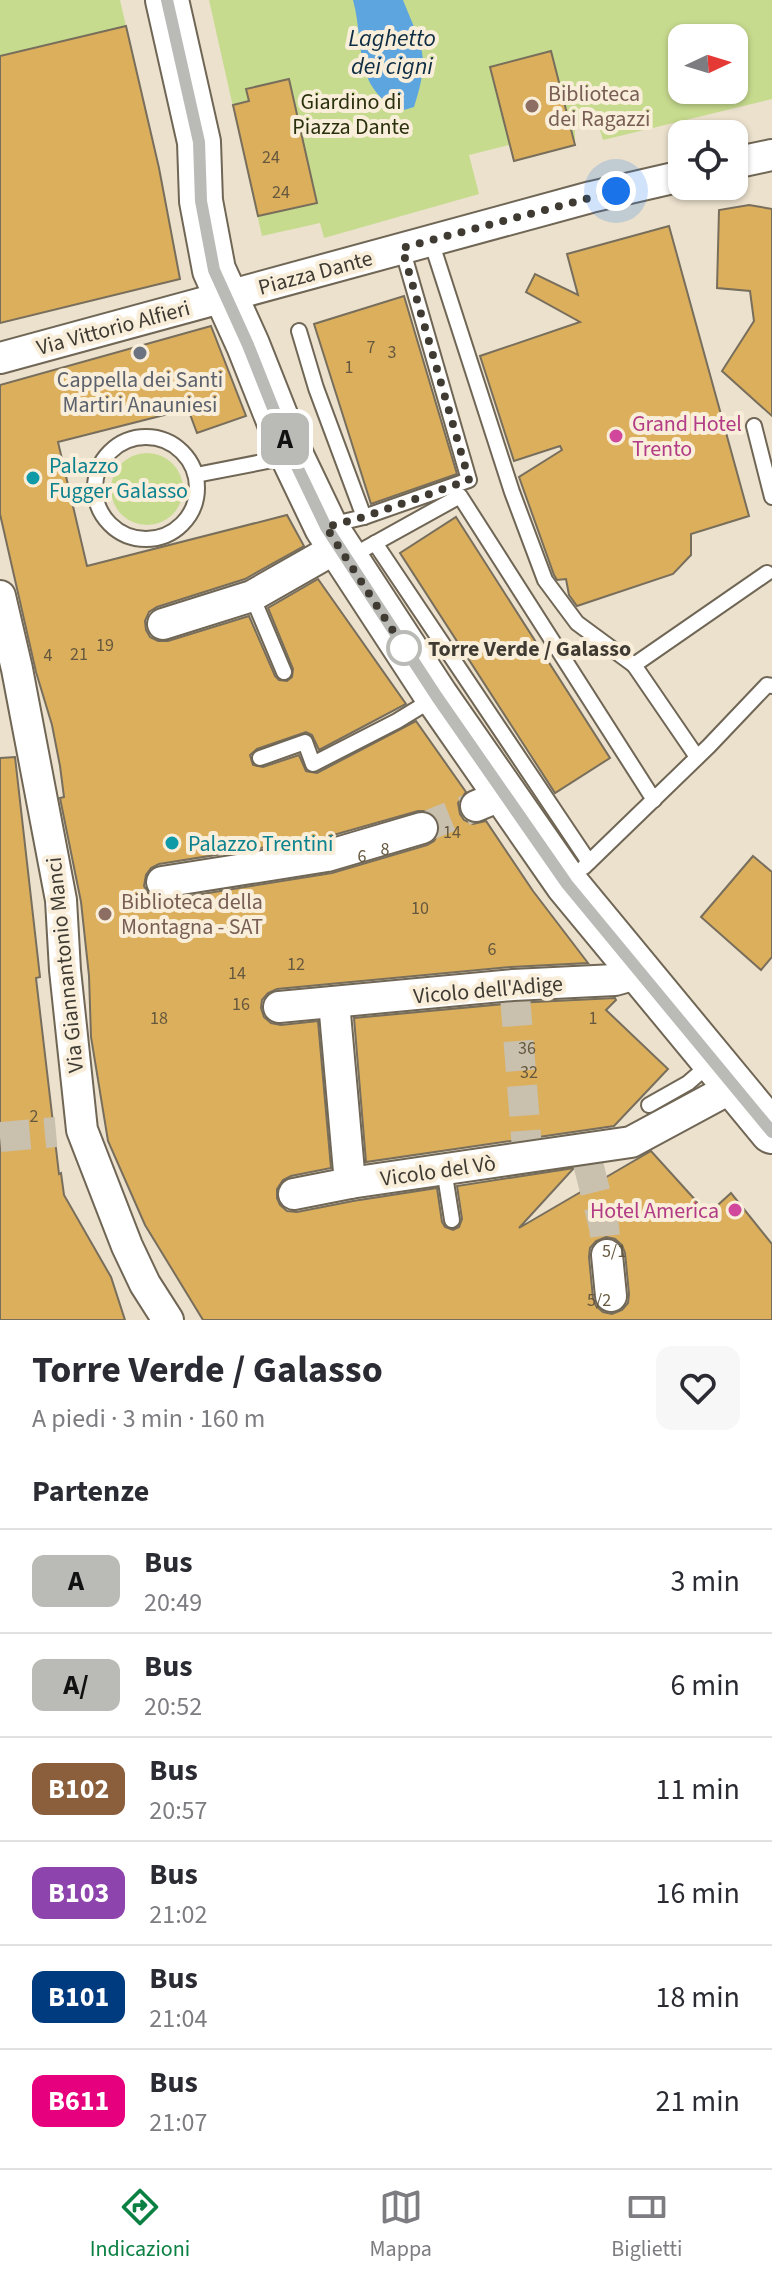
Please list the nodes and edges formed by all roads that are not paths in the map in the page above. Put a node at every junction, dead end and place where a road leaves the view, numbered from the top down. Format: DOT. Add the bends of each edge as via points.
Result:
graph roads {
  1 [pos="167,0"];
  2 [pos="772,155"];
  3 [pos="748,160"];
  4 [pos="668,179"];
  5 [pos="416,244"];
  6 [pos="226,296"];
  7 [pos="299,331"];
  8 [pos="0,358"];
  9 [pos="754,426"];
  10 [pos="292,456"];
  11 [pos="196,475"];
  12 [pos="772,497"];
  13 [pos="350,539"];
  14 [pos="767,573"];
  15 [pos="0,596"];
  16 [pos="252,596"];
  17 [pos="163,624"];
  18 [pos="634,665"];
  19 [pos="284,672"];
  20 [pos="770,681"];
  21 [pos="11,693"];
  22 [pos="437,697"];
  23 [pos="697,757"];
  24 [pos="260,758"];
  25 [pos="654,800"];
  26 [pos="422,828"];
  27 [pos="578,873"];
  28 [pos="181,881"];
  29 [pos="640,973"];
  30 [pos="334,1002"];
  31 [pos="279,1007"];
  32 [pos="723,1074"];
  33 [pos="649,1105"];
  34 [pos="770,1125"];
  35 [pos="444,1169"];
  36 [pos="350,1183"];
  37 [pos="294,1194"];
  38 [pos="452,1220"];
  39 [pos="607,1255"];
  40 [pos="611,1296"];
  41 [pos="168,1320"];
  1 -- 6 [label="main road" via="199,142 204,220 214,270"];
  2 -- 3 [label="street"];
  4 -- 5 [label="street, Piazza Dante"];
  5 -- 6 [label="street, Piazza Dante"];
  5 -- 13 [label="lane" via="469,480"];
  5 -- 18 [label="lane" via="545,580 577,623"];
  6 -- 8 [label="street, Via Vittorio Alfieri"];
  6 -- 10 [label="main road"];
  7 -- 13 [label="lane"];
  9 -- 12 [label="lane"];
  10 -- 11 [label="lane"];
  10 -- 13 [label="main road"];
  11 -- 11 [label="lane" via="178,447 163,439 131,438 104,457 94,489 98,506 113,527 136,539 153,539 183,524 193,509"];
  13 -- 16 [label="street"];
  13 -- 22 [label="main road"];
  13 -- 25 [label="lane" via="460,496"];
  13 -- 27 [label="lane"];
  14 -- 18 [label="lane"];
  15 -- 21 [label="street, Via Giannantonio Manci"];
  16 -- 17 [label="street"];
  16 -- 19 [label="lane"];
  18 -- 23 [label="lane"];
  20 -- 23 [label="lane"];
  21 -- 41 [label="street, Via Giannantonio Manci" via="61,900 69,1131"];
  22 -- 24 [label="lane" via="313,764 305,742"];
  22 -- 27 [label="main road" via="490,800"];
  23 -- 25 [label="lane"];
  25 -- 27 [label="lane"];
  26 -- 28 [label="street" via="327,856"];
  27 -- 29 [label="main road"];
  29 -- 30 [label="street, Vicolo dell'Adige" via="514,990"];
  29 -- 32 [label="main road"];
  30 -- 31 [label="street, Vicolo dell'Adige"];
  30 -- 36 [label="street, Vicolo del Vò" via="348,1096"];
  32 -- 33 [label="lane" via="688,1083"];
  32 -- 34 [label="main road"];
  32 -- 35 [label="street, Vicolo del Vò" via="631,1142 587,1156 527,1153"];
  35 -- 36 [label="street, Vicolo del Vò"];
  35 -- 38 [label="lane"];
  36 -- 37 [label="street, Vicolo del Vò"];
  39 -- 40 [label="street"];
}
